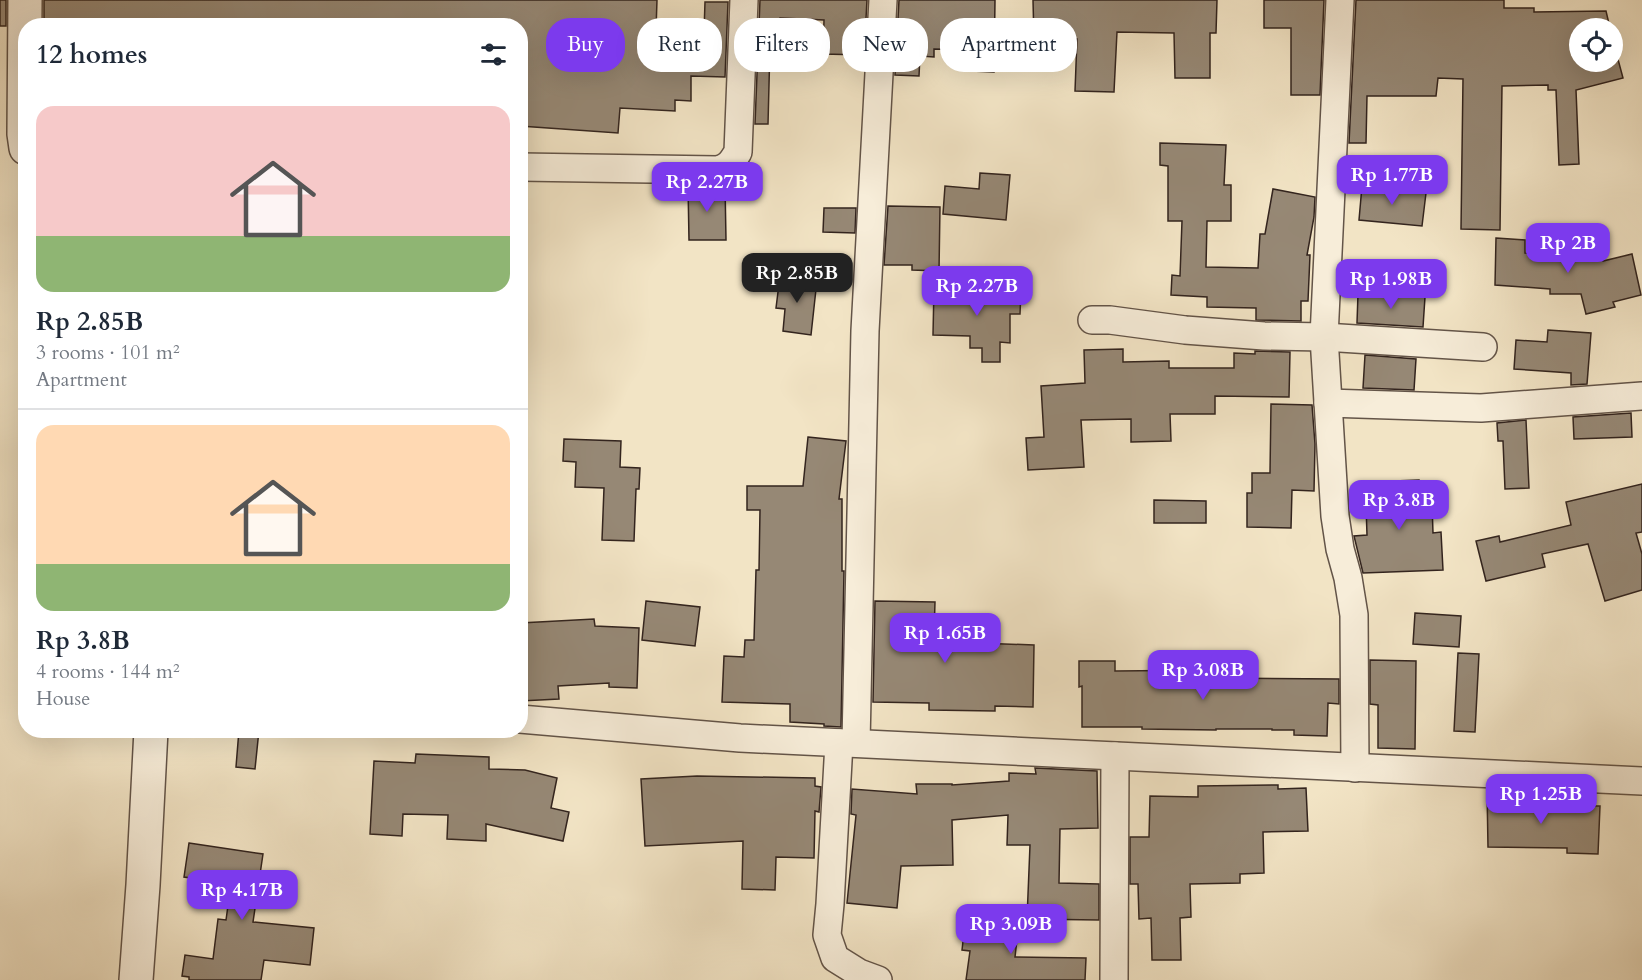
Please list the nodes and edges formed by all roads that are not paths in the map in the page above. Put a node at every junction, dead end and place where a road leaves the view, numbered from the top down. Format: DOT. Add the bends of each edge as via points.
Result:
graph roads {
  1 [pos="25,0"];
  2 [pos="744,0"];
  3 [pos="883,0"];
  4 [pos="1340,0"];
  5 [pos="25,18"];
  6 [pos="528,167"];
  7 [pos="1092,320"];
  8 [pos="1324,337"];
  9 [pos="1484,347"];
  10 [pos="1642,396"];
  11 [pos="1328,403"];
  12 [pos="528,720"];
  13 [pos="151,738"];
  14 [pos="847,743"];
  15 [pos="1115,756"];
  16 [pos="1355,768"];
  17 [pos="1642,781"];
  18 [pos="136,980"];
  19 [pos="878,980"];
  20 [pos="1114,980"];
  1 -- 5 [label="street"];
  2 -- 6 [label="street" via="738,152 726,168"];
  3 -- 14 [label="street"];
  4 -- 8 [label="street"];
  7 -- 8 [label="street" via="1264,336"];
  8 -- 9 [label="street"];
  8 -- 11 [label="street"];
  10 -- 11 [label="street" via="1481,408"];
  11 -- 16 [label="street" via="1335,516 1354,615"];
  12 -- 14 [label="street"];
  13 -- 18 [label="street"];
  14 -- 15 [label="street"];
  14 -- 19 [label="street" via="827,935 835,958"];
  15 -- 16 [label="street"];
  15 -- 20 [label="street"];
  16 -- 17 [label="street"];
}
